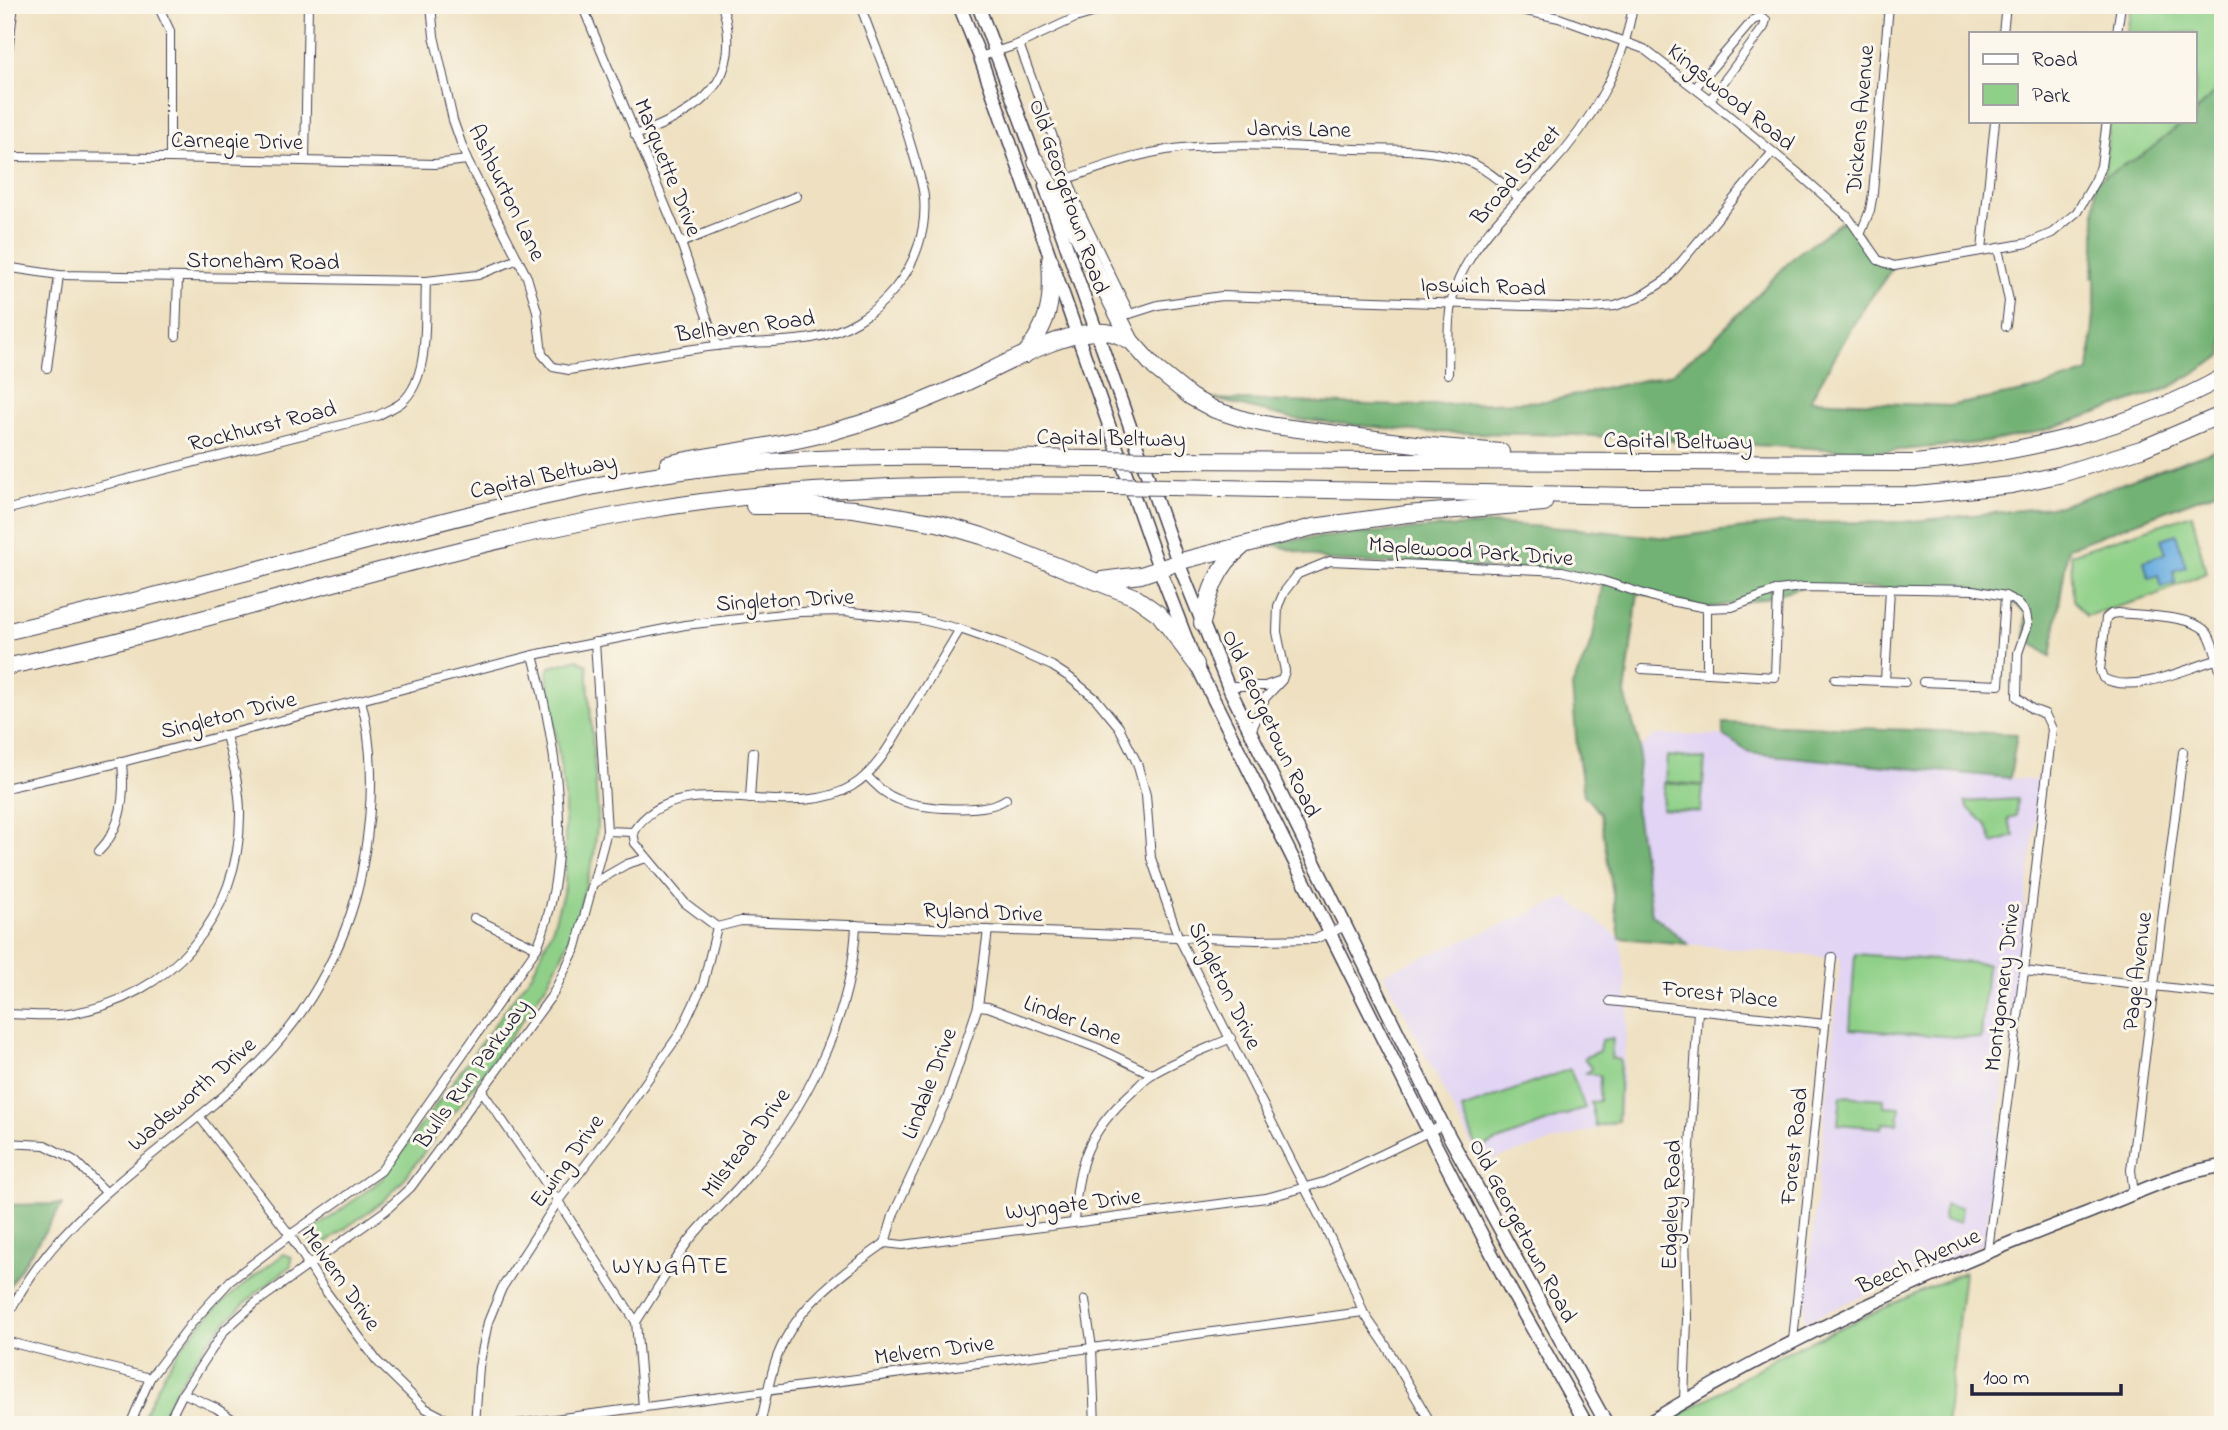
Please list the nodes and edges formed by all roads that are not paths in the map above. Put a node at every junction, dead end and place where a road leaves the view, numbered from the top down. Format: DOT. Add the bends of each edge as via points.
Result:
graph roads {
  1 [pos="14,5"];
  2 [pos="308,5"];
  3 [pos="431,5"];
  4 [pos="582,5"];
  5 [pos="722,5"];
  6 [pos="860,5"];
  7 [pos="959,5"];
  8 [pos="978,5"];
  9 [pos="1120,5"];
  10 [pos="1477,5"];
  11 [pos="1633,5"];
  12 [pos="1889,5"];
  13 [pos="2006,5"];
  14 [pos="2121,5"];
  15 [pos="161,12"];
  16 [pos="2003,32"];
  17 [pos="2118,32"];
  18 [pos="1626,41"];
  19 [pos="1019,44"];
  20 [pos="997,52"];
  21 [pos="980,57"];
  22 [pos="5,73"];
  23 [pos="1695,88"];
  24 [pos="1710,100"];
  25 [pos="1995,122"];
  26 [pos="2107,122"];
  27 [pos="635,135"];
  28 [pos="1772,153"];
  29 [pos="5,157"];
  30 [pos="170,158"];
  31 [pos="305,160"];
  32 [pos="467,160"];
  33 [pos="1036,161"];
  34 [pos="1070,178"];
  35 [pos="797,196"];
  36 [pos="1519,198"];
  37 [pos="1860,235"];
  38 [pos="681,243"];
  39 [pos="1998,248"];
  40 [pos="1982,250"];
  41 [pos="518,259"];
  42 [pos="1049,260"];
  43 [pos="5,267"];
  44 [pos="59,275"];
  45 [pos="178,278"];
  46 [pos="426,281"];
  47 [pos="1451,302"];
  48 [pos="1129,314"];
  49 [pos="2006,326"];
  50 [pos="1096,332"];
  51 [pos="176,336"];
  52 [pos="1076,336"];
  53 [pos="1131,341"];
  54 [pos="717,346"];
  55 [pos="542,354"];
  56 [pos="1025,355"];
  57 [pos="47,368"];
  58 [pos="1448,374"];
  59 [pos="2223,377"];
  60 [pos="2223,414"];
  61 [pos="1635,462"];
  62 [pos="1635,496"];
  63 [pos="500,506"];
  64 [pos="5,510"];
  65 [pos="644,511"];
  66 [pos="1248,543"];
  67 [pos="1178,562"];
  68 [pos="1159,568"];
  69 [pos="1096,580"];
  70 [pos="1890,588"];
  71 [pos="1778,590"];
  72 [pos="2005,596"];
  73 [pos="1707,608"];
  74 [pos="1202,623"];
  75 [pos="960,629"];
  76 [pos="5,632"];
  77 [pos="595,642"];
  78 [pos="533,655"];
  79 [pos="2216,660"];
  80 [pos="1196,664"];
  81 [pos="5,667"];
  82 [pos="1642,669"];
  83 [pos="1707,672"];
  84 [pos="1835,679"];
  85 [pos="1282,680"];
  86 [pos="1885,681"];
  87 [pos="1905,682"];
  88 [pos="1923,682"];
  89 [pos="2223,682"];
  90 [pos="1228,686"];
  91 [pos="361,701"];
  92 [pos="1250,733"];
  93 [pos="226,735"];
  94 [pos="753,752"];
  95 [pos="2183,752"];
  96 [pos="122,761"];
  97 [pos="866,775"];
  98 [pos="5,788"];
  99 [pos="750,799"];
  100 [pos="1006,799"];
  101 [pos="607,831"];
  102 [pos="633,832"];
  103 [pos="99,850"];
  104 [pos="647,858"];
  105 [pos="594,883"];
  106 [pos="474,918"];
  107 [pos="856,925"];
  108 [pos="1346,926"];
  109 [pos="717,927"];
  110 [pos="988,930"];
  111 [pos="1330,933"];
  112 [pos="1178,936"];
  113 [pos="537,948"];
  114 [pos="1832,957"];
  115 [pos="2024,971"];
  116 [pos="2154,986"];
  117 [pos="2223,994"];
  118 [pos="1610,1001"];
  119 [pos="978,1006"];
  120 [pos="1698,1011"];
  121 [pos="5,1014"];
  122 [pos="1825,1024"];
  123 [pos="1231,1038"];
  124 [pos="1152,1074"];
  125 [pos="482,1091"];
  126 [pos="199,1116"];
  127 [pos="1443,1125"];
  128 [pos="1429,1132"];
  129 [pos="5,1143"];
  130 [pos="2223,1166"];
  131 [pos="1305,1189"];
  132 [pos="106,1192"];
  133 [pos="2134,1194"];
  134 [pos="558,1201"];
  135 [pos="1074,1222"];
  136 [pos="290,1235"];
  137 [pos="885,1243"];
  138 [pos="1988,1250"];
  139 [pos="309,1265"];
  140 [pos="1085,1300"];
  141 [pos="1363,1312"];
  142 [pos="5,1322"];
  143 [pos="636,1322"];
  144 [pos="1793,1340"];
  145 [pos="5,1341"];
  146 [pos="1092,1348"];
  147 [pos="150,1378"];
  148 [pos="769,1389"];
  149 [pos="183,1393"];
  150 [pos="1684,1401"];
  151 [pos="643,1407"];
  152 [pos="475,1424"];
  153 [pos="130,1425"];
  154 [pos="167,1425"];
  155 [pos="241,1425"];
  156 [pos="481,1425"];
  157 [pos="509,1425"];
  158 [pos="760,1425"];
  159 [pos="1096,1425"];
  160 [pos="1432,1425"];
  161 [pos="1587,1425"];
  162 [pos="1607,1425"];
  163 [pos="1645,1425"];
  1 -- 22 [label="street"];
  2 -- 31 [label="street"];
  3 -- 32 [label="street, Ashburton Lane" via="453,120"];
  4 -- 27 [label="street, Marquette Drive"];
  5 -- 27 [label="street" via="729,26 728,51 721,75 707,97 668,124"];
  6 -- 54 [label="street, Belhaven Road" via="921,180 924,200 916,253 888,298 843,329 813,338"];
  7 -- 21 [label="main road, Old Georgetown Road"];
  8 -- 20 [label="main road, Old Georgetown Road"];
  9 -- 19 [label="street" via="1075,18"];
  10 -- 18 [label="street, Kingswood Road" via="1559,18"];
  11 -- 18 [label="street, Broad Street"];
  12 -- 37 [label="street, Dickens Avenue" via="1873,193"];
  13 -- 16 [label="street"];
  14 -- 17 [label="street"];
  15 -- 30 [label="street" via="170,31"];
  18 -- 23 [label="street, Kingswood Road" via="1644,49"];
  18 -- 36 [label="street, Broad Street" via="1591,114"];
  19 -- 20 [label="street"];
  19 -- 34 [label="street, Old Georgetown Road"];
  20 -- 21 [label="street"];
  20 -- 33 [label="main road, Old Georgetown Road"];
  21 -- 42 [label="main road, Old Georgetown Road"];
  23 -- 24 [label="street, Kingswood Road"];
  23 -- 24 [label="street" via="1753,20 1766,20"];
  24 -- 28 [label="street, Kingswood Road"];
  25 -- 40 [label="street"];
  26 -- 39 [label="street, Kingswood Road" via="2101,166 2077,212 2052,233"];
  27 -- 38 [label="street, Marquette Drive"];
  28 -- 37 [label="street, Kingswood Road" via="1848,217"];
  28 -- 47 [label="street, Ipswich Road" via="1666,280 1638,298 1591,308"];
  29 -- 30 [label="street, Carnegie Drive"];
  30 -- 31 [label="street, Carnegie Drive"];
  31 -- 32 [label="street, Carnegie Drive" via="435,164"];
  32 -- 41 [label="street, Ashburton Lane"];
  33 -- 50 [label="main road, Old Georgetown Road"];
  33 -- 53 [label="highway"];
  34 -- 36 [label="street, Jarvis Lane" via="1133,157 1192,147 1402,150 1465,160"];
  34 -- 48 [label="street, Old Georgetown Road" via="1081,214"];
  35 -- 38 [label="street"];
  36 -- 47 [label="street, Broad Street" via="1478,246"];
  37 -- 40 [label="street, Kingswood Road" via="1878,260 1894,266"];
  38 -- 54 [label="street, Marquette Drive"];
  39 -- 40 [label="street, Kingswood Road"];
  39 -- 49 [label="street" via="2009,301"];
  41 -- 46 [label="street, Stoneham Road" via="478,275"];
  41 -- 55 [label="street, Ashburton Lane" via="537,312"];
  42 -- 52 [label="main road, Old Georgetown Road"];
  42 -- 56 [label="highway" via="1050,307 1042,330"];
  43 -- 44 [label="street, Stoneham Road"];
  44 -- 45 [label="street, Stoneham Road"];
  44 -- 57 [label="street"];
  45 -- 46 [label="street, Stoneham Road"];
  45 -- 51 [label="street"];
  46 -- 64 [label="street, Rockhurst Road" via="422,368 417,382 402,402 377,416"];
  47 -- 48 [label="street, Ipswich Road" via="1222,296"];
  47 -- 58 [label="street, Broad Street"];
  50 -- 52 [label="highway"];
  50 -- 53 [label="highway" via="1115,333"];
  50 -- 67 [label="main road, Old Georgetown Road"];
  52 -- 56 [label="highway"];
  52 -- 68 [label="main road, Old Georgetown Road"];
  53 -- 61 [label="highway" via="1191,397 1245,420 1440,447"];
  54 -- 55 [label="street, Belhaven Road" via="569,370 553,367"];
  56 -- 63 [label="highway" via="914,405 831,432 638,470"];
  59 -- 61 [label="highway, Capital Beltway" via="2094,431 2007,452 1915,463"];
  60 -- 62 [label="highway" via="2100,464 1988,488 1867,497"];
  61 -- 63 [label="highway, Capital Beltway, bridge" via="829,457 641,478"];
  62 -- 65 [label="highway, bridge" via="967,485 832,489"];
  62 -- 66 [label="highway" via="1397,515 1313,527"];
  63 -- 76 [label="highway, Capital Beltway"];
  65 -- 69 [label="highway" via="777,505 889,514 982,536"];
  65 -- 81 [label="highway" via="508,540"];
  66 -- 67 [label="highway"];
  66 -- 74 [label="highway" via="1230,556 1214,581"];
  67 -- 68 [label="highway"];
  67 -- 74 [label="main road, Old Georgetown Road"];
  68 -- 69 [label="highway" via="1123,579"];
  68 -- 80 [label="main road, Old Georgetown Road"];
  69 -- 80 [label="highway" via="1156,611"];
  70 -- 71 [label="street, Maplewood Park Drive"];
  70 -- 72 [label="street, Maplewood Park Drive" via="1973,590"];
  70 -- 86 [label="street"];
  71 -- 73 [label="street, Maplewood Park Drive" via="1732,607"];
  71 -- 83 [label="street" via="1775,677"];
  72 -- 88 [label="street" via="1999,685"];
  72 -- 115 [label="street, Montgomery Drive" via="2017,602 2028,624 2018,653 2017,697 2045,714 2052,729"];
  73 -- 83 [label="street"];
  73 -- 85 [label="street, Maplewood Park Drive" via="1562,571 1330,561 1298,574 1278,606"];
  74 -- 90 [label="main road, Old Georgetown Road"];
  75 -- 77 [label="street, Singleton Drive" via="844,611 800,612 685,625"];
  75 -- 97 [label="street"];
  75 -- 112 [label="street, Singleton Drive" via="1052,666 1096,699 1119,727 1138,763 1146,795 1151,859"];
  77 -- 78 [label="street, Singleton Drive"];
  77 -- 101 [label="street, Bulls Run Parkway"];
  78 -- 91 [label="street, Singleton Drive"];
  78 -- 113 [label="street, Bulls Run Parkway" via="553,753 559,826 555,894"];
  79 -- 79 [label="street" via="2208,633 2184,620 2114,612 2106,618 2100,670 2110,682 2145,682"];
  79 -- 89 [label="street"];
  80 -- 111 [label="main road, Old Georgetown Road"];
  82 -- 83 [label="street"];
  84 -- 86 [label="street"];
  85 -- 90 [label="street" via="1265,686"];
  85 -- 92 [label="street" via="1265,698"];
  86 -- 87 [label="street"];
  90 -- 92 [label="main road, Old Georgetown Road"];
  91 -- 93 [label="street, Singleton Drive"];
  91 -- 126 [label="street, Wadsworth Drive" via="372,776 371,817 349,920 327,971 292,1024 260,1062"];
  92 -- 108 [label="main road, Old Georgetown Road"];
  93 -- 96 [label="street, Singleton Drive"];
  93 -- 121 [label="street" via="240,812 238,850 223,902 204,934 151,984 116,1002 68,1014"];
  94 -- 99 [label="street"];
  95 -- 116 [label="street, Page Avenue"];
  96 -- 98 [label="street, Singleton Drive"];
  96 -- 103 [label="street" via="120,818"];
  97 -- 99 [label="street" via="840,793 814,800"];
  97 -- 100 [label="street" via="884,792 917,804 986,807"];
  99 -- 102 [label="street" via="676,800 647,815"];
  101 -- 102 [label="street"];
  101 -- 105 [label="street, Bulls Run Parkway"];
  102 -- 104 [label="street"];
  104 -- 105 [label="street"];
  104 -- 109 [label="street" via="685,903"];
  105 -- 125 [label="street, Bulls Run Parkway" via="576,947 553,994"];
  106 -- 113 [label="street"];
  107 -- 109 [label="street, Ryland Drive" via="741,921"];
  107 -- 110 [label="street, Ryland Drive"];
  107 -- 143 [label="street, Milstead Drive" via="843,1000 808,1090 744,1182 689,1241"];
  108 -- 111 [label="street, Ryland Drive"];
  108 -- 127 [label="main road, Old Georgetown Road"];
  109 -- 134 [label="street, Ewing Drive" via="703,984 680,1033"];
  110 -- 112 [label="street, Ryland Drive"];
  110 -- 119 [label="street, Lindale Drive"];
  111 -- 112 [label="street, Ryland Drive" via="1315,939"];
  111 -- 128 [label="main road, Old Georgetown Road"];
  112 -- 123 [label="street, Singleton Drive"];
  113 -- 136 [label="street, Bulls Run Parkway" via="380,1171"];
  114 -- 122 [label="street, Forest Road"];
  115 -- 116 [label="street"];
  115 -- 138 [label="street, Montgomery Drive"];
  116 -- 117 [label="street"];
  116 -- 133 [label="street, Page Avenue" via="2131,1170"];
  118 -- 120 [label="street, Forest Place"];
  119 -- 124 [label="street, Linder Lane" via="1100,1049"];
  119 -- 137 [label="street, Lindale Drive" via="947,1099 894,1213"];
  120 -- 122 [label="street, Forest Place"];
  120 -- 150 [label="street, Edgeley Road" via="1685,1231"];
  122 -- 144 [label="street, Forest Road"];
  123 -- 124 [label="street"];
  123 -- 131 [label="street, Singleton Drive"];
  124 -- 135 [label="street" via="1110,1112 1088,1145 1076,1181"];
  125 -- 134 [label="street"];
  125 -- 139 [label="street, Bulls Run Parkway" via="411,1187"];
  126 -- 132 [label="street, Wadsworth Drive"];
  126 -- 136 [label="street, Melvern Drive"];
  127 -- 128 [label="street, Wyngate Drive"];
  127 -- 162 [label="main road, Old Georgetown Road"];
  128 -- 131 [label="street, Wyngate Drive"];
  128 -- 161 [label="main road, Old Georgetown Road"];
  129 -- 132 [label="street" via="45,1145 75,1161"];
  130 -- 133 [label="main road, Beech Avenue"];
  131 -- 135 [label="street, Wyngate Drive" via="1266,1199"];
  131 -- 141 [label="street, Singleton Drive"];
  132 -- 142 [label="street, Wadsworth Drive" via="45,1255"];
  133 -- 138 [label="main road, Beech Avenue"];
  134 -- 143 [label="street"];
  134 -- 152 [label="street, Ewing Drive" via="502,1288 488,1322"];
  135 -- 137 [label="street, Wyngate Drive" via="904,1245"];
  136 -- 139 [label="street, Melvern Drive"];
  136 -- 147 [label="street, Bulls Run Parkway" via="230,1281"];
  137 -- 148 [label="street" via="825,1289 801,1315 774,1365"];
  138 -- 144 [label="main road, Beech Avenue"];
  139 -- 149 [label="street, Bulls Run Parkway" via="224,1331"];
  139 -- 152 [label="street, Melvern Drive" via="377,1361 409,1395 448,1420"];
  140 -- 146 [label="street"];
  141 -- 146 [label="street, Melvern Drive"];
  141 -- 160 [label="street, Singleton Drive"];
  143 -- 151 [label="street"];
  144 -- 150 [label="main road, Beech Avenue"];
  145 -- 147 [label="street"];
  146 -- 148 [label="street, Melvern Drive"];
  146 -- 159 [label="street"];
  147 -- 153 [label="street, Bulls Run Parkway"];
  148 -- 151 [label="street, Melvern Drive"];
  148 -- 158 [label="street"];
  149 -- 154 [label="street, Bulls Run Parkway"];
  149 -- 155 [label="street"];
  150 -- 163 [label="main road, Beech Avenue"];
  151 -- 157 [label="street, Melvern Drive"];
  152 -- 156 [label="street, Melvern Drive"];
}
